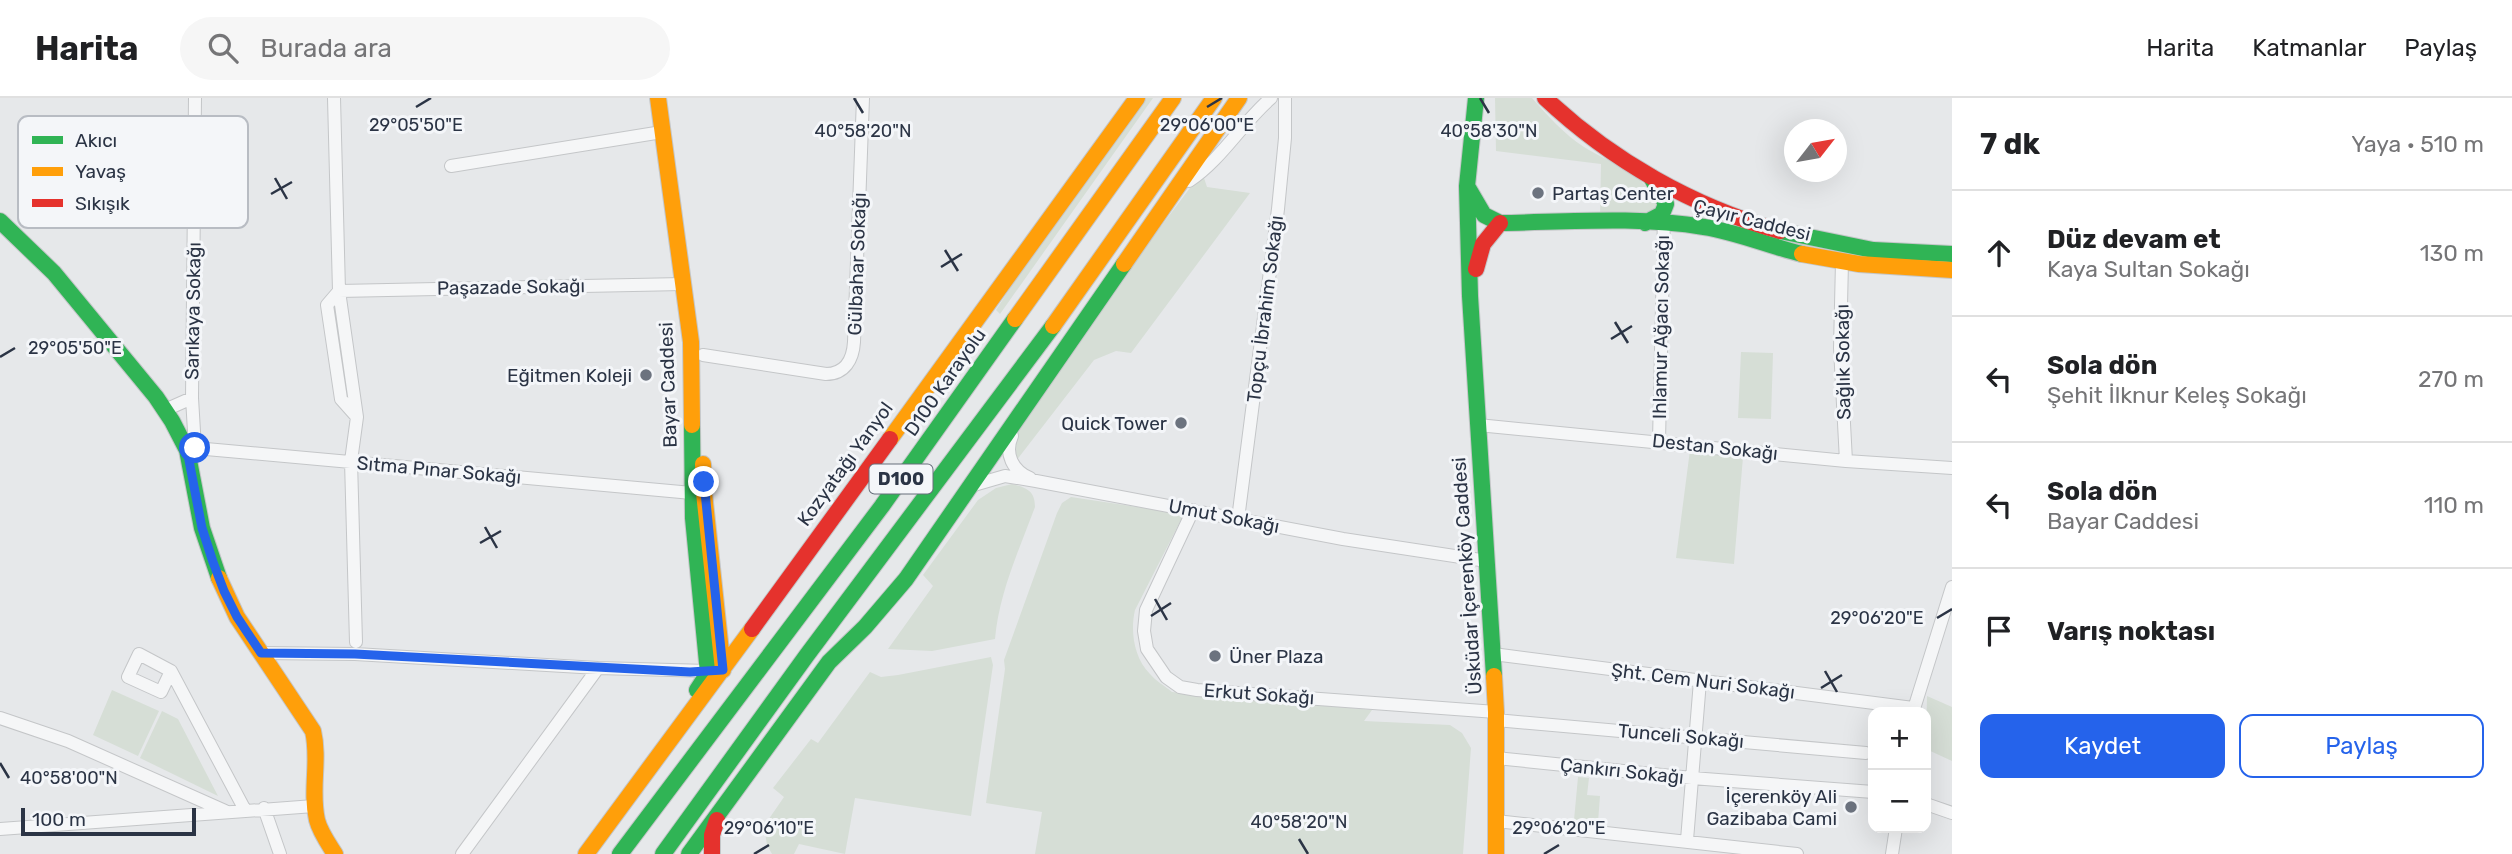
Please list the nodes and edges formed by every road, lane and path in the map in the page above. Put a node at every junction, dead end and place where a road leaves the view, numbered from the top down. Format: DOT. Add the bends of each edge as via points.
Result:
graph roads {
  1 [pos="195,98"];
  2 [pos="334,98"];
  3 [pos="658,98"];
  4 [pos="669,98"];
  5 [pos="863,98"];
  6 [pos="1137,98"];
  7 [pos="1173,98"];
  8 [pos="1214,98"];
  9 [pos="1239,98"];
  10 [pos="1271,98"];
  11 [pos="1285,98"];
  12 [pos="1476,98"];
  13 [pos="1545,98"];
  14 [pos="195,116"];
  15 [pos="662,132"];
  16 [pos="450,166"];
  17 [pos="1649,174"];
  18 [pos="1467,186"];
  19 [pos="1177,189"];
  20 [pos="1664,218"];
  21 [pos="0,221"];
  22 [pos="1500,223"];
  23 [pos="194,228"];
  24 [pos="1952,254"];
  25 [pos="1842,262"];
  26 [pos="1952,270"];
  27 [pos="683,284"];
  28 [pos="338,291"];
  29 [pos="1470,296"];
  30 [pos="1072,301"];
  31 [pos="703,355"];
  32 [pos="192,398"];
  33 [pos="165,410"];
  34 [pos="1021,412"];
  35 [pos="1478,425"];
  36 [pos="1659,441"];
  37 [pos="191,449"];
  38 [pos="351,461"];
  39 [pos="1846,461"];
  40 [pos="1952,468"];
  41 [pos="1036,481"];
  42 [pos="965,492"];
  43 [pos="692,493"];
  44 [pos="1193,510"];
  45 [pos="1238,519"];
  46 [pos="1487,561"];
  47 [pos="1952,587"];
  48 [pos="356,642"];
  49 [pos="261,653"];
  50 [pos="1493,654"];
  51 [pos="829,662"];
  52 [pos="598,668"];
  53 [pos="171,671"];
  54 [pos="715,671"];
  55 [pos="1700,681"];
  56 [pos="1891,707"];
  57 [pos="1914,707"];
  58 [pos="1496,716"];
  59 [pos="0,718"];
  60 [pos="1695,738"];
  61 [pos="1866,753"];
  62 [pos="1496,758"];
  63 [pos="1692,778"];
  64 [pos="1868,792"];
  65 [pos="314,806"];
  66 [pos="1931,806"];
  67 [pos="264,808"];
  68 [pos="245,810"];
  69 [pos="719,812"];
  70 [pos="228,813"];
  71 [pos="1952,813"];
  72 [pos="1496,821"];
  73 [pos="0,829"];
  74 [pos="1895,833"];
  75 [pos="1687,841"];
  76 [pos="279,854"];
  77 [pos="335,854"];
  78 [pos="462,854"];
  79 [pos="586,854"];
  80 [pos="621,854"];
  81 [pos="663,854"];
  82 [pos="689,854"];
  83 [pos="712,854"];
  84 [pos="1496,854"];
  85 [pos="1797,854"];
  86 [pos="1892,854"];
  1 -- 14 [label="street, Sarıkaya Sokağı"];
  2 -- 28 [label="street"];
  3 -- 15 [label="main road, Bayar Caddesi"];
  4 -- 31 [label="main road, Bayar Caddesi"];
  5 -- 31 [label="street, Gülbahar Sokağı" via="854,342 848,363 840,371 826,374"];
  6 -- 54 [label="main road, Kozyatağı Yanyol"];
  7 -- 80 [label="main road, D100 Karayolu / D100" via="882,506"];
  8 -- 30 [label="main road, D100"];
  9 -- 19 [label="main road, D100"];
  10 -- 19 [label="street" via="1202,172"];
  11 -- 45 [label="street, Topçu İbrahim Sokağı" via="1278,209"];
  12 -- 18 [label="main road, Üsküdar İçerenköy Caddesi"];
  13 -- 17 [label="main road, Çayır Caddesi" via="1586,136"];
  15 -- 16 [label="street"];
  15 -- 27 [label="main road, Bayar Caddesi"];
  17 -- 20 [label="main road" via="1665,199"];
  17 -- 24 [label="main road, Çayır Caddesi" via="1704,202 1801,236 1861,248"];
  18 -- 22 [label="main road" via="1485,215"];
  18 -- 29 [label="main road, Üsküdar İçerenköy Caddesi"];
  19 -- 34 [label="main road, D100"];
  20 -- 22 [label="main road" via="1645,223"];
  20 -- 25 [label="main road, Çayır Caddesi"];
  20 -- 36 [label="street, Ihlamur Ağacı Sokağı"];
  21 -- 33 [label="main road" via="54,273"];
  22 -- 29 [label="main road, Üsküdar İçerenköy Caddesi" via="1486,235 1481,247"];
  23 -- 32 [label="street, Sarıkaya Sokağı"];
  25 -- 26 [label="main road, Çayır Caddesi"];
  25 -- 39 [label="street, Sağlık Sokağı" via="1840,348"];
  27 -- 28 [label="street, Paşazade Sokağı"];
  27 -- 43 [label="main road, Bayar Caddesi" via="692,355"];
  28 -- 38 [label="street" via="358,417"];
  29 -- 35 [label="main road, Üsküdar İçerenköy Caddesi"];
  30 -- 51 [label="main road" via="1003,412"];
  30 -- 81 [label="main road, D100"];
  31 -- 54 [label="main road, Bayar Caddesi" via="704,482"];
  32 -- 33 [label="street, Sarıkaya Sokağı"];
  32 -- 37 [label="street, Sarıkaya Sokağı"];
  33 -- 37 [label="main road"];
  34 -- 41 [label="street" via="1009,456 1022,475"];
  34 -- 42 [label="main road, D100"];
  35 -- 36 [label="street, Destan Sokağı"];
  35 -- 46 [label="main road, Üsküdar İçerenköy Caddesi"];
  36 -- 39 [label="street, Destan Sokağı"];
  37 -- 38 [label="street, Sıtma Pınar Sokağı"];
  37 -- 49 [label="main road" via="202,528 213,562 237,617"];
  38 -- 43 [label="street, Sıtma Pınar Sokağı"];
  38 -- 48 [label="street"];
  39 -- 40 [label="street, Destan Sokağı"];
  41 -- 42 [label="street, Umut Sokağı" via="1005,476 975,484"];
  41 -- 44 [label="street, Umut Sokağı"];
  42 -- 51 [label="main road, D100" via="906,579"];
  43 -- 54 [label="main road, Bayar Caddesi"];
  44 -- 45 [label="street, Umut Sokağı"];
  44 -- 58 [label="street, Erkut Sokağı" via="1146,610 1144,631 1147,649 1157,665 1180,687"];
  45 -- 46 [label="street, Umut Sokağı"];
  46 -- 50 [label="main road, Üsküdar İçerenköy Caddesi"];
  47 -- 57 [label="street"];
  49 -- 52 [label="street"];
  49 -- 65 [label="main road" via="313,731"];
  50 -- 55 [label="street, Şht. Cem Nuri Sokağı"];
  50 -- 58 [label="main road, Üsküdar İçerenköy Caddesi"];
  51 -- 69 [label="main road, D100"];
  52 -- 54 [label="street"];
  52 -- 78 [label="street"];
  53 -- 68 [label="street"];
  54 -- 79 [label="main road, Kozyatağı Yanyol" via="669,743"];
  55 -- 56 [label="street, Şht. Cem Nuri Sokağı"];
  55 -- 60 [label="street"];
  58 -- 60 [label="street, Tunceli Sokağı"];
  58 -- 62 [label="main road, Üsküdar İçerenköy Caddesi"];
  59 -- 70 [label="street" via="68,741"];
  60 -- 61 [label="street, Tunceli Sokağı"];
  60 -- 63 [label="street"];
  62 -- 63 [label="street, Çankırı Sokağı"];
  62 -- 72 [label="main road, Üsküdar İçerenköy Caddesi"];
  63 -- 64 [label="street, Çankırı Sokağı"];
  63 -- 75 [label="street"];
  65 -- 67 [label="street"];
  65 -- 77 [label="main road" via="319,828"];
  66 -- 71 [label="street"];
  67 -- 68 [label="street"];
  67 -- 76 [label="street"];
  68 -- 70 [label="street"];
  69 -- 82 [label="main road, D100"];
  69 -- 83 [label="main road"];
  70 -- 73 [label="street"];
  72 -- 75 [label="street"];
  72 -- 84 [label="main road, Üsküdar İçerenköy Caddesi"];
  74 -- 86 [label="street"];
  75 -- 85 [label="street"];
}
